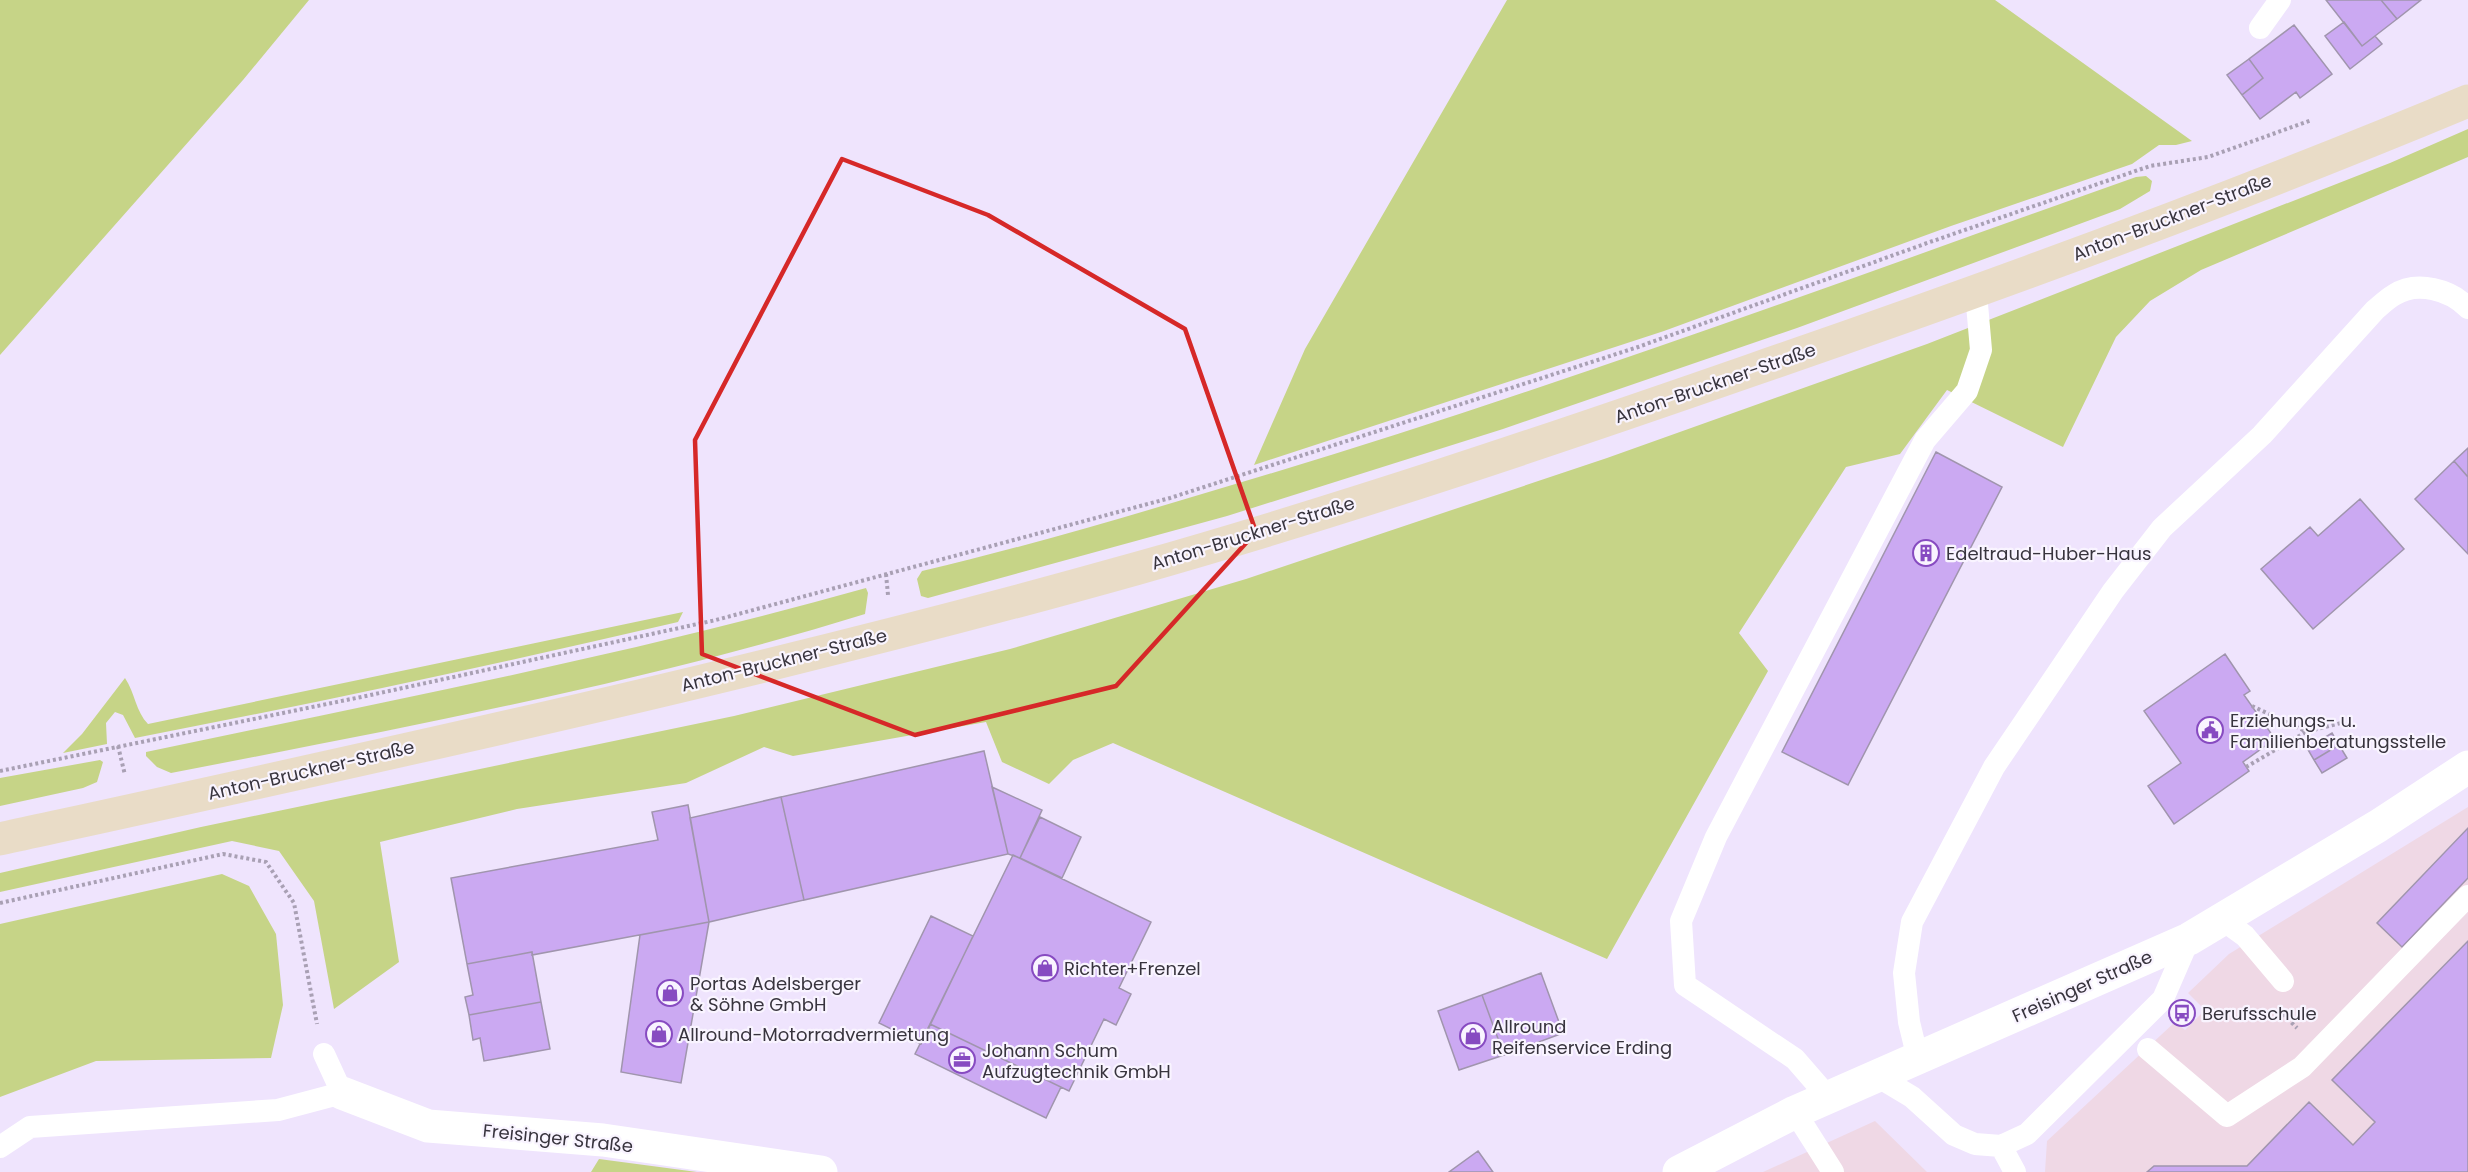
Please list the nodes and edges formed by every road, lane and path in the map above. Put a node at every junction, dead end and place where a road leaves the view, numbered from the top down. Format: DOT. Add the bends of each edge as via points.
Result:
graph roads {
  1 [pos="2280,0"];
  2 [pos="2260,28"];
  3 [pos="2468,101"];
  4 [pos="2320,117"];
  5 [pos="1976,292"];
  6 [pos="2468,308"];
  7 [pos="2252,705"];
  8 [pos="2345,722"];
  9 [pos="2306,732"];
  10 [pos="2246,767"];
  11 [pos="2468,767"];
  12 [pos="0,771"];
  13 [pos="0,838"];
  14 [pos="2468,896"];
  15 [pos="0,903"];
  16 [pos="2223,920"];
  17 [pos="2189,939"];
  18 [pos="2283,981"];
  19 [pos="2281,1012"];
  20 [pos="2148,1049"];
  21 [pos="2318,1051"];
  22 [pos="324,1054"];
  23 [pos="1918,1059"];
  24 [pos="1877,1076"];
  25 [pos="342,1093"];
  26 [pos="1828,1097"];
  27 [pos="1795,1112"];
  28 [pos="2001,1146"];
  29 [pos="0,1147"];
  30 [pos="821,1172"];
  31 [pos="1679,1172"];
  32 [pos="1833,1172"];
  33 [pos="2015,1172"];
  1 -- 2 [label="lane"];
  3 -- 5 [label="main road, Anton-Bruckner-Straße"];
  4 -- 12 [label="path" via="2208,157 2150,166 1638,347 1170,498 716,620"];
  5 -- 13 [label="main road, Anton-Bruckner-Straße" via="1503,456 1140,567 892,635 562,714"];
  5 -- 26 [label="lane" via="1981,350 1967,391 1925,440 1716,837 1681,921 1685,985 1795,1059"];
  6 -- 23 [label="lane" via="2458,297 2442,290 2421,288 2395,293 2262,435 2162,528 2113,591 1994,767 1912,922 1904,973"];
  7 -- 9 [label="path"];
  8 -- 9 [label="path"];
  9 -- 10 [label="path"];
  11 -- 16 [label="street, Freisinger Straße"];
  14 -- 21 [label="lane"];
  15 -- 22 [label="path" via="223,854 266,862 294,903"];
  16 -- 17 [label="street, Freisinger Straße"];
  16 -- 18 [label="lane" via="2245,936"];
  17 -- 23 [label="street, Freisinger Straße"];
  17 -- 28 [label="lane" via="2163,999 2027,1134"];
  19 -- 21 [label="path"];
  20 -- 21 [label="lane" via="2227,1116 2302,1067"];
  22 -- 25 [label="lane"];
  23 -- 24 [label="street, Freisinger Straße"];
  24 -- 26 [label="street, Freisinger Straße"];
  24 -- 28 [label="lane" via="1912,1097 1954,1135 1975,1144"];
  25 -- 29 [label="lane" via="278,1110 30,1127"];
  25 -- 30 [label="street, Freisinger Straße" via="428,1126 603,1140"];
  26 -- 27 [label="street, Freisinger Straße"];
  27 -- 31 [label="street, Freisinger Straße"];
  27 -- 32 [label="lane"];
  28 -- 33 [label="lane"];
}
